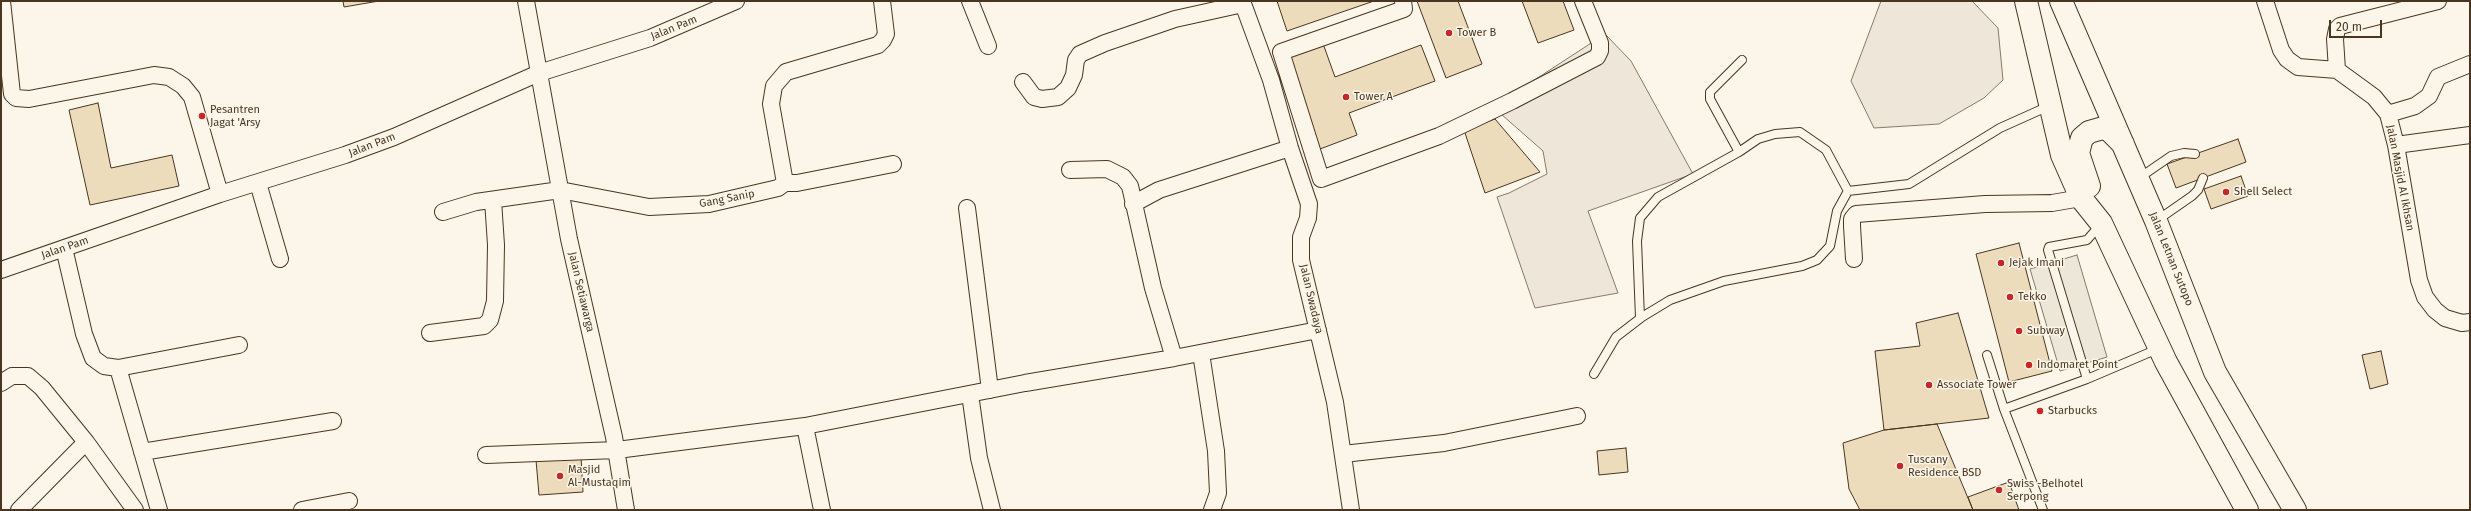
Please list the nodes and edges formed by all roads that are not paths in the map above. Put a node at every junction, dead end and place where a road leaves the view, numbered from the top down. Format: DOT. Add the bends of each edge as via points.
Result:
graph roads {
  1 [pos="2,1"];
  2 [pos="526,1"];
  3 [pos="736,1"];
  4 [pos="882,1"];
  5 [pos="970,1"];
  6 [pos="1403,1"];
  7 [pos="1583,1"];
  8 [pos="2061,1"];
  9 [pos="2265,1"];
  10 [pos="2438,1"];
  11 [pos="1242,3"];
  12 [pos="2027,3"];
  13 [pos="988,46"];
  14 [pos="1742,60"];
  15 [pos="2470,64"];
  16 [pos="2337,70"];
  17 [pos="539,73"];
  18 [pos="1023,82"];
  19 [pos="2051,105"];
  20 [pos="2388,114"];
  21 [pos="2470,135"];
  22 [pos="2123,144"];
  23 [pos="2396,145"];
  24 [pos="1290,148"];
  25 [pos="1739,152"];
  26 [pos="2195,154"];
  27 [pos="893,164"];
  28 [pos="1070,170"];
  29 [pos="2138,178"];
  30 [pos="2204,178"];
  31 [pos="258,183"];
  32 [pos="785,183"];
  33 [pos="560,190"];
  34 [pos="1848,191"];
  35 [pos="220,194"];
  36 [pos="2081,198"];
  37 [pos="493,200"];
  38 [pos="1133,204"];
  39 [pos="967,208"];
  40 [pos="443,212"];
  41 [pos="2156,220"];
  42 [pos="2101,223"];
  43 [pos="64,248"];
  44 [pos="280,259"];
  45 [pos="1854,259"];
  46 [pos="1,270"];
  47 [pos="1640,318"];
  48 [pos="2470,322"];
  49 [pos="1318,330"];
  50 [pos="430,333"];
  51 [pos="239,345"];
  52 [pos="2160,348"];
  53 [pos="1201,353"];
  54 [pos="1987,355"];
  55 [pos="1174,358"];
  56 [pos="118,368"];
  57 [pos="1594,374"];
  58 [pos="2087,380"];
  59 [pos="1,383"];
  60 [pos="990,390"];
  61 [pos="970,394"];
  62 [pos="2004,409"];
  63 [pos="1577,416"];
  64 [pos="333,421"];
  65 [pos="805,426"];
  66 [pos="86,442"];
  67 [pos="617,450"];
  68 [pos="142,452"];
  69 [pos="1343,454"];
  70 [pos="486,455"];
  71 [pos="349,501"];
  72 [pos="19,510"];
  73 [pos="135,510"];
  74 [pos="159,510"];
  75 [pos="302,510"];
  76 [pos="626,510"];
  77 [pos="822,510"];
  78 [pos="992,510"];
  79 [pos="1212,510"];
  80 [pos="1350,510"];
  81 [pos="2043,510"];
  82 [pos="2247,510"];
  83 [pos="2295,510"];
  1 -- 35 [label="street" via="12,94 16,98 29,99 154,74 169,77 183,86 192,97"];
  2 -- 17 [label="street, Jalan Setiawarga"];
  3 -- 17 [label="street, Jalan Pam" via="650,38"];
  4 -- 32 [label="street" via="886,34 878,44 786,72 774,86 771,104"];
  5 -- 13 [label="street"];
  6 -- 7 [label="street" via="1404,9 1281,52 1321,179 1439,136 1597,57 1600,43"];
  8 -- 22 [label="main road, Jalan Letnan Sutopo"];
  9 -- 16 [label="street" via="2281,50 2287,59 2298,67"];
  10 -- 16 [label="street" via="2340,26 2335,39"];
  11 -- 18 [label="street" via="1175,19 1080,54 1068,88 1058,97 1034,97"];
  11 -- 24 [label="street, Jalan Swadaya" via="1271,80"];
  12 -- 19 [label="main road"];
  14 -- 25 [label="lane" via="1710,92 1710,99"];
  15 -- 20 [label="street" via="2438,77 2429,96 2415,106"];
  16 -- 20 [label="street, Jalan Masjid Al Ikhsan" via="2374,97"];
  17 -- 31 [label="street, Jalan Pam" via="394,137"];
  17 -- 33 [label="street, Jalan Setiawarga"];
  19 -- 34 [label="lane" via="2000,128 1909,184"];
  19 -- 36 [label="main road" via="2062,155"];
  20 -- 23 [label="street, Jalan Masjid Al Ikhsan"];
  21 -- 23 [label="street"];
  22 -- 29 [label="main road, Jalan Letnan Sutopo"];
  22 -- 42 [label="main road" via="2110,131 2103,128 2089,132 2079,145 2078,153"];
  23 -- 48 [label="street, Jalan Masjid Al Ikhsan" via="2419,280 2425,297 2445,318 2462,323"];
  24 -- 38 [label="street" via="1159,190"];
  24 -- 49 [label="street, Jalan Swadaya" via="1309,204 1308,218 1301,237 1302,260"];
  25 -- 34 [label="lane" via="1758,139 1775,134 1800,132 1826,150"];
  25 -- 47 [label="lane" via="1658,197 1640,218 1636,261"];
  26 -- 29 [label="lane" via="2171,156"];
  27 -- 32 [label="street, Gang Sanip"];
  28 -- 38 [label="street" via="1098,168 1118,173 1130,186"];
  29 -- 41 [label="main road, Jalan Letnan Sutopo"];
  30 -- 41 [label="lane" via="2192,196"];
  31 -- 35 [label="street, Jalan Pam"];
  31 -- 44 [label="street"];
  32 -- 33 [label="street, Gang Sanip" via="778,188 709,204 649,207"];
  33 -- 37 [label="street, Gang Sanip"];
  33 -- 67 [label="street, Jalan Setiawarga"];
  34 -- 47 [label="lane" via="1837,211 1830,246 1817,260 1802,266 1724,281 1670,300"];
  35 -- 43 [label="street, Jalan Pam"];
  36 -- 42 [label="main road"];
  36 -- 45 [label="street" via="2052,203 1985,204 1856,214 1852,219"];
  37 -- 40 [label="street, Gang Sanip" via="476,202"];
  37 -- 50 [label="street" via="496,245 495,301 490,320 484,326"];
  38 -- 55 [label="street" via="1153,288"];
  39 -- 60 [label="street"];
  41 -- 83 [label="main road, Jalan Letnan Sutopo" via="2215,372"];
  42 -- 52 [label="main road"];
  42 -- 58 [label="lane" via="2087,240 2049,247 2048,250"];
  43 -- 46 [label="street, Jalan Pam"];
  43 -- 56 [label="street" via="84,334 93,358 104,366"];
  47 -- 57 [label="lane" via="1616,337"];
  49 -- 53 [label="street"];
  49 -- 69 [label="street, Jalan Swadaya" via="1336,402"];
  51 -- 56 [label="street"];
  52 -- 58 [label="lane"];
  52 -- 82 [label="main road"];
  53 -- 55 [label="street"];
  53 -- 79 [label="street" via="1216,451 1218,493"];
  54 -- 62 [label="lane"];
  55 -- 60 [label="street"];
  56 -- 68 [label="street"];
  58 -- 62 [label="lane"];
  59 -- 66 [label="street" via="12,376 28,376 42,388"];
  60 -- 61 [label="street"];
  61 -- 65 [label="street"];
  61 -- 78 [label="street" via="980,458"];
  62 -- 81 [label="lane"];
  63 -- 69 [label="street" via="1451,442"];
  64 -- 68 [label="street"];
  65 -- 67 [label="street"];
  65 -- 77 [label="street"];
  66 -- 72 [label="street"];
  66 -- 73 [label="street"];
  67 -- 70 [label="street"];
  67 -- 76 [label="street, Jalan Setiawarga"];
  68 -- 74 [label="street"];
  69 -- 80 [label="street, Jalan Swadaya"];
  71 -- 75 [label="street"];
}
